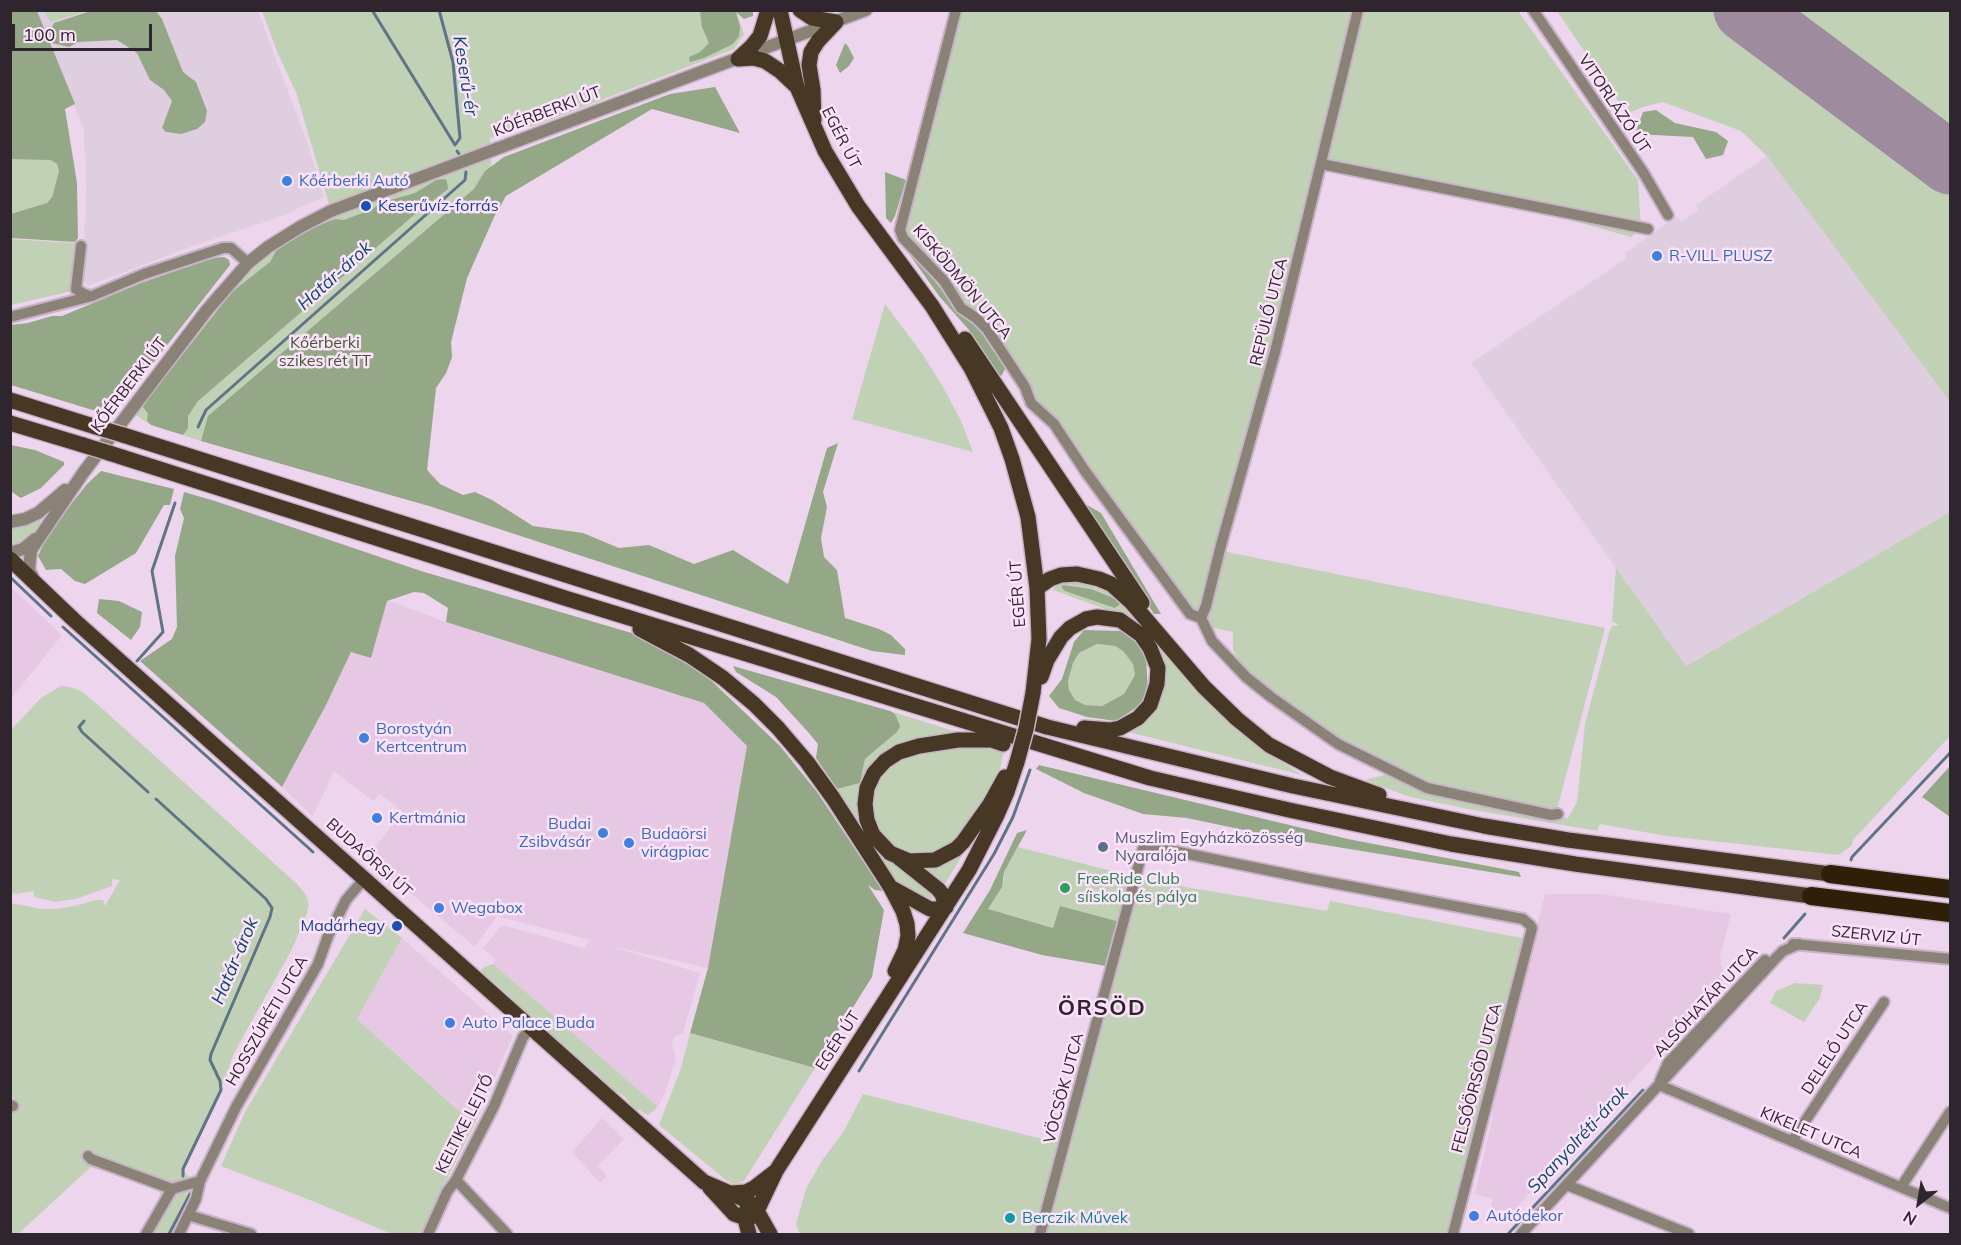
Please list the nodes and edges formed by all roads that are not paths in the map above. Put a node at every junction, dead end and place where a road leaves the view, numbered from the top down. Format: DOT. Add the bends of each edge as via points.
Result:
graph roads {
  1 [pos="768,10"];
  2 [pos="780,10"];
  3 [pos="800,10"];
  4 [pos="866,10"];
  5 [pos="956,10"];
  6 [pos="1358,10"];
  7 [pos="1533,10"];
  8 [pos="836,22"];
  9 [pos="785,40"];
  10 [pos="738,58"];
  11 [pos="797,87"];
  12 [pos="815,129"];
  13 [pos="1321,164"];
  14 [pos="1668,215"];
  15 [pos="1648,229"];
  16 [pos="81,246"];
  17 [pos="248,263"];
  18 [pos="92,296"];
  19 [pos="932,306"];
  20 [pos="10,317"];
  21 [pos="10,400"];
  22 [pos="10,423"];
  23 [pos="83,473"];
  24 [pos="10,522"];
  25 [pos="39,536"];
  26 [pos="10,552"];
  27 [pos="10,559"];
  28 [pos="35,583"];
  29 [pos="1038,588"];
  30 [pos="568,599"];
  31 [pos="1201,618"];
  32 [pos="1170,646"];
  33 [pos="1033,693"];
  34 [pos="1047,728"];
  35 [pos="1085,759"];
  36 [pos="1017,762"];
  37 [pos="1558,814"];
  38 [pos="1484,826"];
  39 [pos="897,856"];
  40 [pos="1830,874"];
  41 [pos="359,884"];
  42 [pos="891,888"];
  43 [pos="1950,889"];
  44 [pos="1811,897"];
  45 [pos="946,907"];
  46 [pos="1950,913"];
  47 [pos="1532,928"];
  48 [pos="1798,944"];
  49 [pos="1950,959"];
  50 [pos="888,995"];
  51 [pos="1884,1002"];
  52 [pos="530,1029"];
  53 [pos="1659,1085"];
  54 [pos="1950,1112"];
  55 [pos="1792,1141"];
  56 [pos="87,1156"];
  57 [pos="776,1171"];
  58 [pos="456,1180"];
  59 [pos="200,1181"];
  60 [pos="704,1182"];
  61 [pos="1567,1185"];
  62 [pos="1901,1187"];
  63 [pos="172,1189"];
  64 [pos="731,1193"];
  65 [pos="1950,1208"];
  66 [pos="751,1211"];
  67 [pos="188,1215"];
  68 [pos="146,1234"];
  69 [pos="179,1234"];
  70 [pos="251,1234"];
  71 [pos="428,1234"];
  72 [pos="507,1234"];
  73 [pos="750,1234"];
  74 [pos="770,1234"];
  75 [pos="777,1234"];
  76 [pos="1040,1234"];
  77 [pos="1453,1234"];
  78 [pos="1521,1234"];
  79 [pos="1689,1234"];
  1 -- 10 [label="main road" via="760,36"];
  2 -- 9 [label="main road, EGÉR ÚT"];
  3 -- 8 [label="main road" via="812,18"];
  4 -- 8 [label="street, KŐÉRBERKI ÚT"];
  5 -- 31 [label="street, KISKÖDMÖN UTCA" via="900,230 908,244 944,281 961,308 987,329 1025,387 1031,403 1054,424 1190,614"];
  6 -- 13 [label="street, REPÜLŐ UTCA"];
  7 -- 14 [label="street, VITORLÁZÓ ÚT"];
  8 -- 9 [label="street, KŐÉRBERKI ÚT"];
  8 -- 12 [label="main road" via="818,41 809,65"];
  9 -- 10 [label="street, KŐÉRBERKI ÚT"];
  9 -- 11 [label="main road, EGÉR ÚT"];
  10 -- 11 [label="main road" via="765,61"];
  10 -- 17 [label="street, KŐÉRBERKI ÚT" via="331,211"];
  11 -- 12 [label="main road, EGÉR ÚT"];
  12 -- 19 [label="main road, EGÉR ÚT" via="858,206"];
  13 -- 15 [label="street"];
  13 -- 31 [label="street, REPÜLŐ UTCA" via="1275,352"];
  16 -- 18 [label="street" via="76,289"];
  17 -- 18 [label="street" via="231,248 223,248"];
  17 -- 23 [label="street, KŐÉRBERKI ÚT" via="207,310"];
  18 -- 20 [label="street"];
  19 -- 29 [label="main road, EGÉR ÚT" via="986,395 1012,459 1028,517"];
  19 -- 32 [label="main road" via="958,329"];
  21 -- 34 [label="main road, bridge"];
  22 -- 30 [label="main road, bridge"];
  23 -- 24 [label="street, KŐÉRBERKI ÚT" via="38,513"];
  23 -- 25 [label="street, KŐÉRBERKI ÚT"];
  25 -- 26 [label="street, KŐÉRBERKI ÚT" via="23,549"];
  25 -- 28 [label="street, KŐÉRBERKI ÚT" via="29,561"];
  27 -- 28 [label="main road, BUDAÖRSI ÚT"];
  28 -- 41 [label="main road, BUDAÖRSI ÚT"];
  29 -- 32 [label="main road" via="1061,575 1077,574 1111,584"];
  29 -- 33 [label="main road, EGÉR ÚT" via="1039,639"];
  30 -- 35 [label="main road"];
  30 -- 42 [label="main road" via="689,655 754,704 807,762"];
  31 -- 37 [label="street" via="1212,641 1246,677 1338,744 1427,788"];
  32 -- 38 [label="main road" via="1216,699 1287,756 1377,795 1452,811"];
  33 -- 34 [label="main road" via="1057,642 1086,619 1111,618 1130,625 1147,642 1155,659 1158,676 1154,695 1144,712 1130,723 1110,730"];
  33 -- 36 [label="main road, EGÉR ÚT, bridge"];
  34 -- 38 [label="main road"];
  35 -- 39 [label="main road" via="1061,758 980,739 898,752 874,773 865,804 873,835"];
  35 -- 44 [label="main road" via="1150,778 1451,844"];
  36 -- 39 [label="main road" via="974,829 956,849 935,860"];
  36 -- 45 [label="main road, EGÉR ÚT" via="997,815"];
  38 -- 40 [label="main road"];
  39 -- 45 [label="main road" via="942,894"];
  40 -- 43 [label="highway"];
  41 -- 52 [label="main road, BUDAÖRSI ÚT"];
  41 -- 59 [label="street, HOSSZÚRÉTI UTCA" via="340,910 318,964 236,1107"];
  42 -- 45 [label="main road" via="930,909"];
  42 -- 50 [label="main road" via="903,911 908,936"];
  44 -- 46 [label="highway"];
  45 -- 50 [label="main road, EGÉR ÚT"];
  47 -- 76 [label="street, VÖCSÖK UTCA" via="1523,919 1144,845"];
  47 -- 77 [label="street, FELSŐÖRSÖD UTCA"];
  48 -- 49 [label="street, SZERVIZ ÚT"];
  48 -- 53 [label="street, ALSÓHATÁR UTCA" via="1787,944 1770,955 1668,1063"];
  50 -- 57 [label="main road, EGÉR ÚT"];
  51 -- 55 [label="street, DELELŐ UTCA"];
  52 -- 58 [label="street, KELTIKE LEJTŐ"];
  52 -- 60 [label="main road, BUDAÖRSI ÚT"];
  53 -- 55 [label="street, KIKELET UTCA"];
  53 -- 61 [label="street, ALSÓHATÁR UTCA"];
  54 -- 62 [label="street"];
  55 -- 62 [label="street, KIKELET UTCA"];
  56 -- 63 [label="street"];
  57 -- 64 [label="main road" via="746,1192"];
  57 -- 66 [label="main road, EGÉR ÚT"];
  57 -- 75 [label="main road" via="768,1215"];
  58 -- 71 [label="street, KELTIKE LEJTŐ"];
  58 -- 72 [label="street"];
  59 -- 63 [label="street"];
  59 -- 67 [label="street, HOSSZÚRÉTI UTCA"];
  60 -- 64 [label="main road, BUDAÖRSI ÚT"];
  60 -- 66 [label="main road" via="734,1214"];
  60 -- 73 [label="main road, BUDAÖRSI ÚT" via="711,1196"];
  61 -- 78 [label="street, ALSÓHATÁR UTCA"];
  61 -- 79 [label="street"];
  62 -- 65 [label="street, KIKELET UTCA"];
  63 -- 68 [label="street"];
  64 -- 66 [label="main road, BUDAÖRSI ÚT"];
  66 -- 73 [label="main road"];
  66 -- 74 [label="main road"];
  67 -- 69 [label="street, HOSSZÚRÉTI UTCA"];
  67 -- 70 [label="street"];
}
